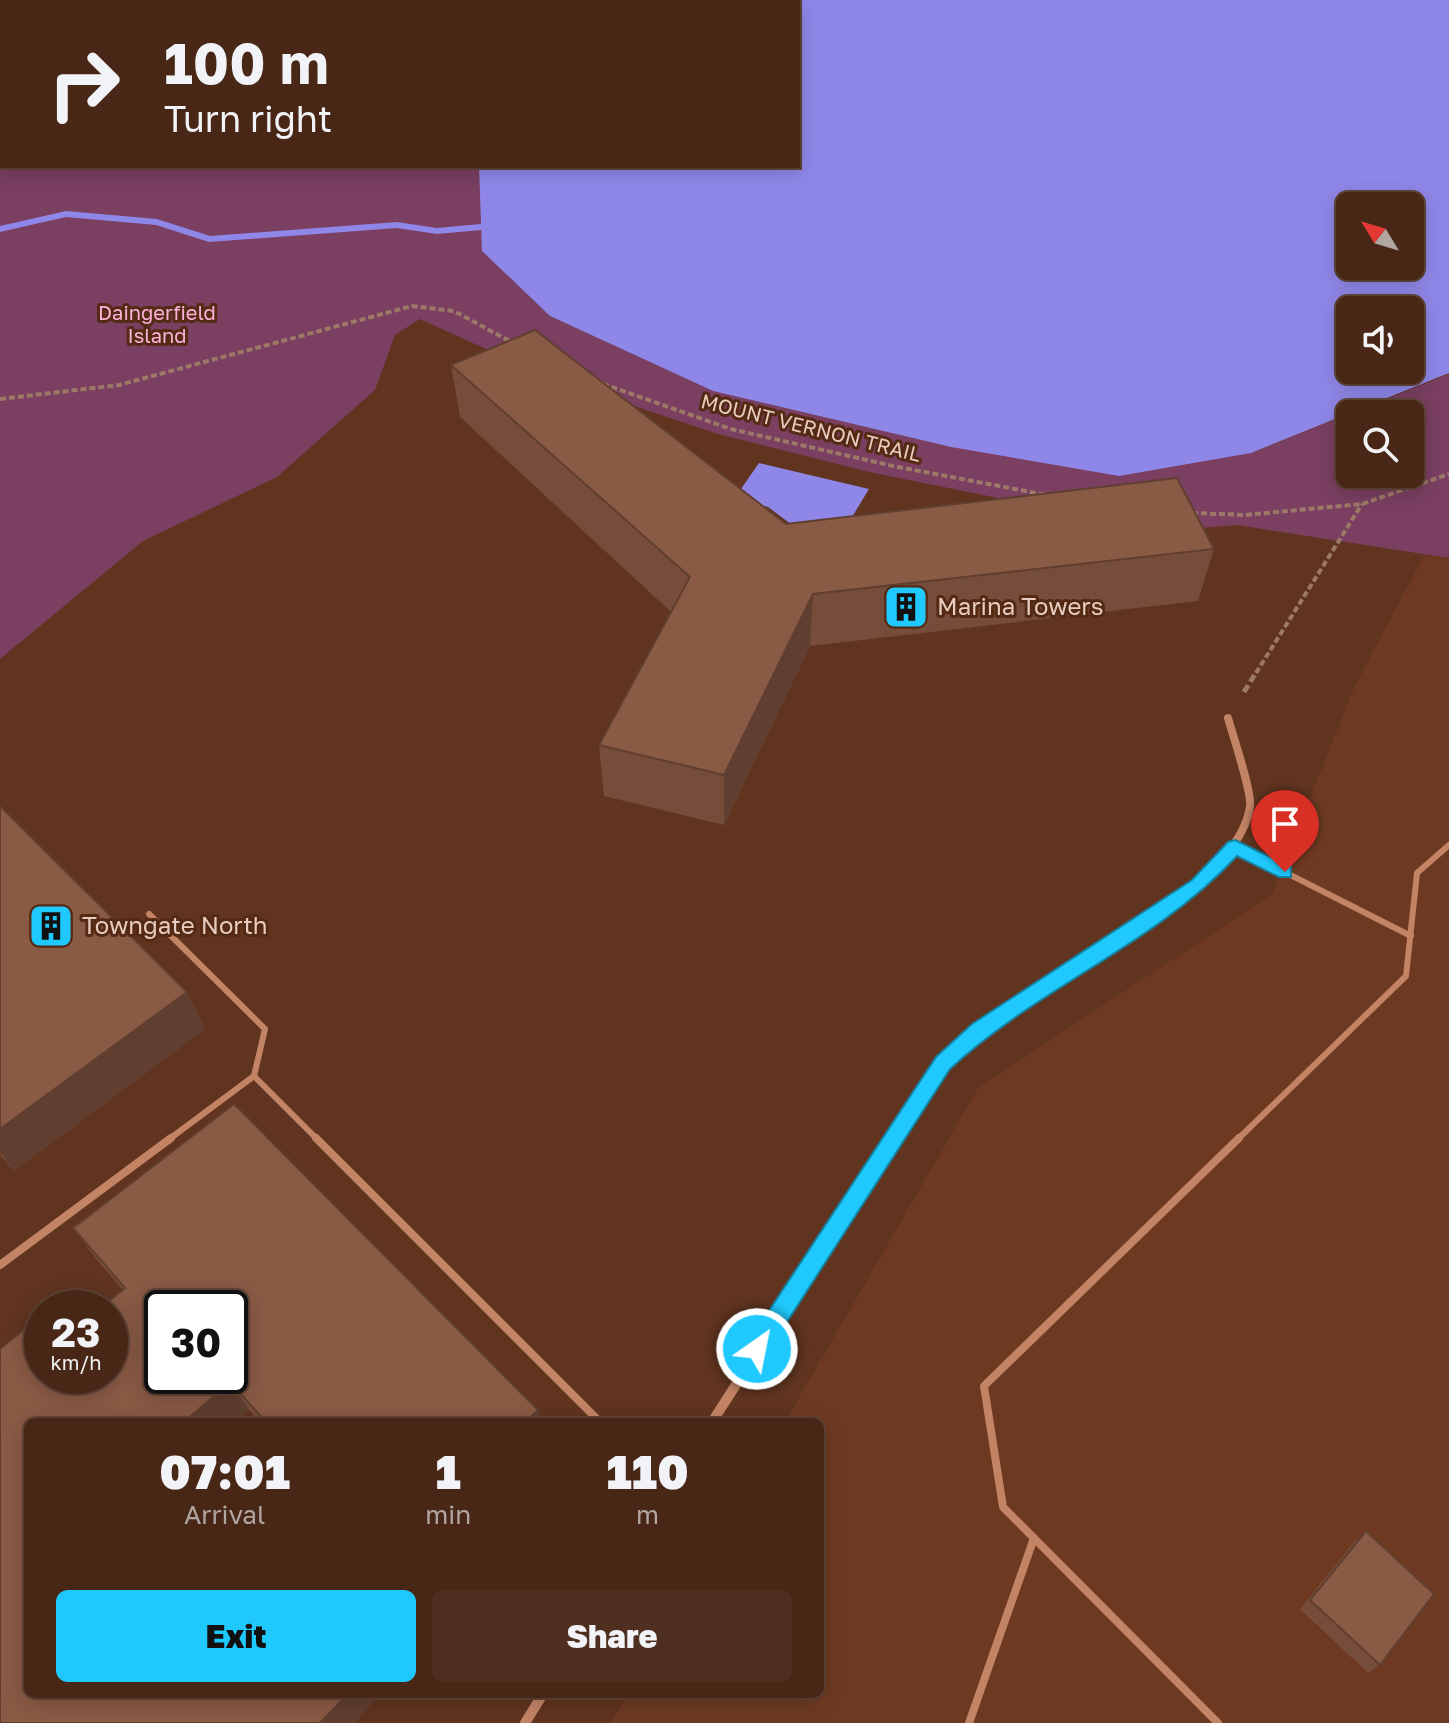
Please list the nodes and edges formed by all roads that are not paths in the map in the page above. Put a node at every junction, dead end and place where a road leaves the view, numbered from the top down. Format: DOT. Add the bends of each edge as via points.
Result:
graph roads {
  1 [pos="1228,718"];
  2 [pos="1449,845"];
  3 [pos="1235,847"];
  4 [pos="149,914"];
  5 [pos="1411,936"];
  6 [pos="254,1076"];
  7 [pos="0,1265"];
  8 [pos="596,1418"];
  9 [pos="715,1418"];
  10 [pos="1034,1538"];
  11 [pos="541,1698"];
  12 [pos="525,1723"];
  13 [pos="969,1723"];
  14 [pos="1218,1723"];
  1 -- 3 [label="street" via="1251,805"];
  2 -- 5 [label="lane" via="1417,873"];
  3 -- 5 [label="lane"];
  3 -- 9 [label="street" via="1198,886 979,1030 943,1063"];
  4 -- 6 [label="lane" via="265,1029"];
  5 -- 10 [label="lane" via="1406,976 984,1386 1003,1507"];
  6 -- 7 [label="lane"];
  6 -- 8 [label="lane"];
  10 -- 13 [label="lane"];
  10 -- 14 [label="lane"];
  11 -- 12 [label="street"];
}
